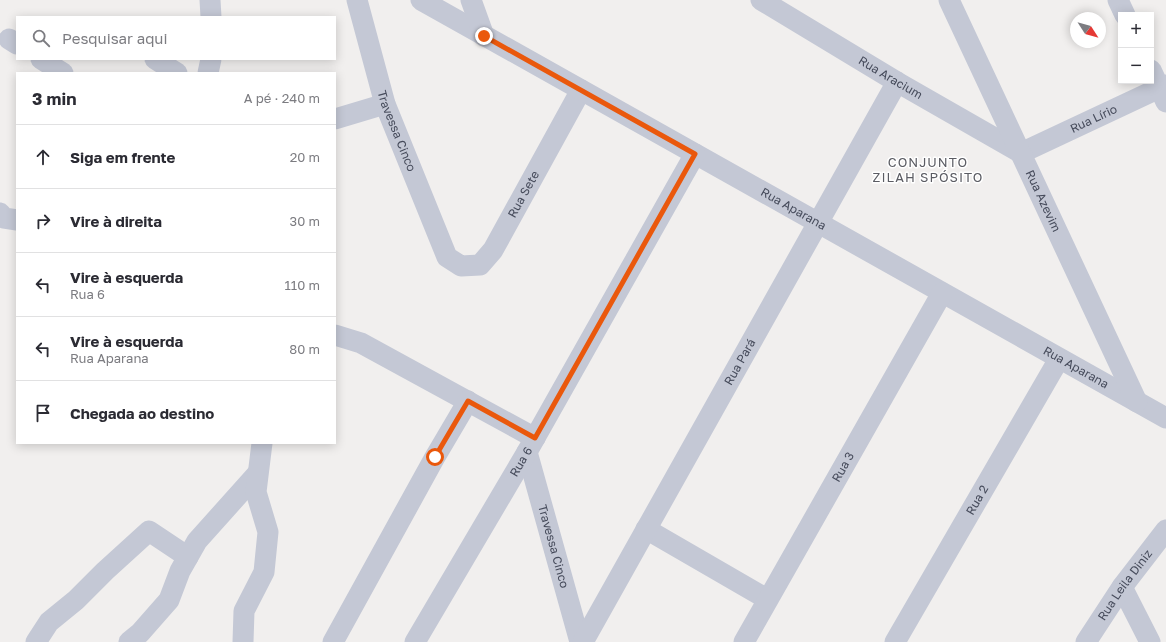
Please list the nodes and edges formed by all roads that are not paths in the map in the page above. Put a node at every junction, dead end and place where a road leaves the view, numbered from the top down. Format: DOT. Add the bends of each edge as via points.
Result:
graph roads {
  1 [pos="210,0"];
  2 [pos="357,0"];
  3 [pos="421,0"];
  4 [pos="472,0"];
  5 [pos="761,0"];
  6 [pos="949,0"];
  7 [pos="1118,0"];
  8 [pos="1124,12"];
  9 [pos="211,16"];
  10 [pos="484,36"];
  11 [pos="43,60"];
  12 [pos="157,60"];
  13 [pos="211,60"];
  14 [pos="61,72"];
  15 [pos="175,72"];
  16 [pos="208,72"];
  17 [pos="897,82"];
  18 [pos="1161,87"];
  19 [pos="581,90"];
  20 [pos="385,104"];
  21 [pos="336,119"];
  22 [pos="1021,153"];
  23 [pos="695,154"];
  24 [pos="0,213"];
  25 [pos="16,220"];
  26 [pos="818,223"];
  27 [pos="448,257"];
  28 [pos="942,293"];
  29 [pos="336,335"];
  30 [pos="1059,359"];
  31 [pos="468,401"];
  32 [pos="1137,402"];
  33 [pos="1166,418"];
  34 [pos="262,444"];
  35 [pos="531,445"];
  36 [pos="257,474"];
  37 [pos="646,529"];
  38 [pos="1166,530"];
  39 [pos="188,557"];
  40 [pos="1122,586"];
  41 [pos="767,599"];
  42 [pos="36,642"];
  43 [pos="129,642"];
  44 [pos="243,642"];
  45 [pos="333,642"];
  46 [pos="415,642"];
  47 [pos="580,642"];
  48 [pos="583,642"];
  49 [pos="744,642"];
  50 [pos="895,642"];
  51 [pos="1086,642"];
  52 [pos="1150,642"];
  1 -- 9 [label="street"];
  2 -- 20 [label="street, Travessa Cinco"];
  3 -- 10 [label="street, Rua Aparana"];
  4 -- 10 [label="street"];
  5 -- 17 [label="street, Rua Aracium"];
  6 -- 22 [label="street, Rua Azevim"];
  7 -- 8 [label="street"];
  10 -- 19 [label="street, Rua Aparana"];
  11 -- 14 [label="street"];
  12 -- 15 [label="street"];
  13 -- 16 [label="street"];
  17 -- 22 [label="street, Rua Aracium"];
  17 -- 26 [label="street, Rua Pará"];
  18 -- 22 [label="street, Rua Lírio"];
  19 -- 23 [label="street, Rua Aparana"];
  19 -- 27 [label="street, Rua Sete" via="493,250 480,265 461,266"];
  20 -- 21 [label="street"];
  20 -- 27 [label="street, Travessa Cinco"];
  22 -- 32 [label="street, Rua Azevim"];
  23 -- 26 [label="street, Rua Aparana"];
  23 -- 35 [label="street, Rua 6"];
  24 -- 25 [label="street" via="4,218"];
  26 -- 28 [label="street, Rua Aparana"];
  26 -- 37 [label="street, Rua Pará"];
  28 -- 30 [label="street, Rua Aparana"];
  28 -- 41 [label="street, Rua 3"];
  29 -- 31 [label="street" via="361,343"];
  30 -- 32 [label="street, Rua Aparana"];
  30 -- 50 [label="street, Rua 2"];
  31 -- 35 [label="street"];
  31 -- 45 [label="street"];
  32 -- 33 [label="street, Rua Aparana"];
  34 -- 36 [label="street"];
  35 -- 46 [label="street, Rua 6"];
  35 -- 47 [label="street, Travessa Cinco"];
  36 -- 39 [label="street" via="197,541"];
  36 -- 44 [label="street" via="256,492 268,532 264,572 244,611"];
  37 -- 41 [label="street"];
  37 -- 48 [label="street, Rua Pará"];
  38 -- 40 [label="street, Rua Leila Diniz"];
  39 -- 42 [label="street" via="149,531 49,622"];
  39 -- 43 [label="street" via="169,600"];
  40 -- 51 [label="street, Rua Leila Diniz"];
  40 -- 52 [label="street"];
  41 -- 49 [label="street, Rua 3"];
}
